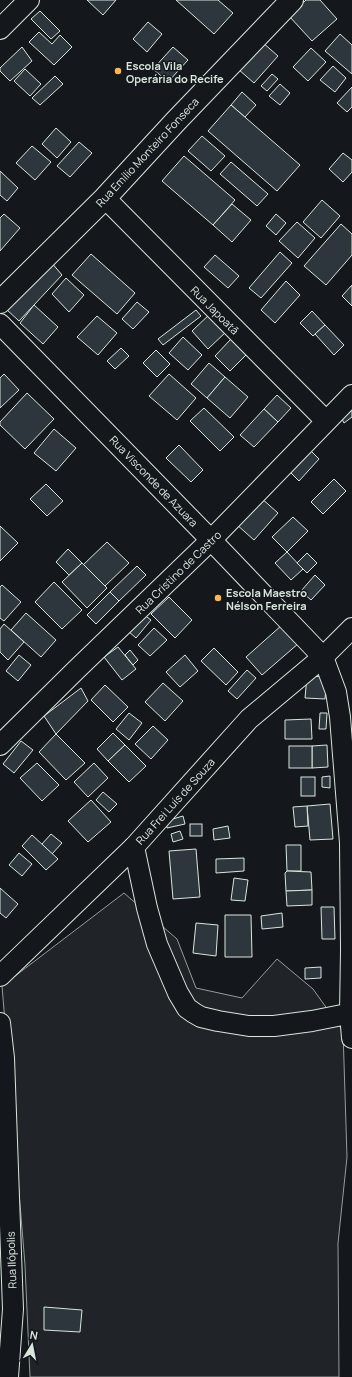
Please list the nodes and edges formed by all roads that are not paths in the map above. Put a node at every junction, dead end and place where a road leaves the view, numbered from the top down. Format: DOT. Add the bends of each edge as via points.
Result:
graph roads {
  1 [pos="29,0"];
  2 [pos="292,0"];
  3 [pos="0,29"];
  4 [pos="104,198"];
  5 [pos="0,302"];
  6 [pos="0,324"];
  7 [pos="352,395"];
  8 [pos="326,421"];
  9 [pos="211,540"];
  10 [pos="352,628"];
  11 [pos="323,657"];
  12 [pos="0,745"];
  13 [pos="134,847"];
  14 [pos="0,976"];
  15 [pos="351,1013"];
  16 [pos="0,1023"];
  17 [pos="352,1038"];
  18 [pos="8,1377"];
  1 -- 3 [label="street"];
  2 -- 4 [label="main road, Rua Emílio Monteiro Fonseca"];
  4 -- 5 [label="main road, Rua Emílio Monteiro Fonseca"];
  4 -- 8 [label="street, Rua Japoatã"];
  6 -- 9 [label="street, Rua Visconde de Azuara"];
  7 -- 8 [label="street, Rua Cristino de Castro"];
  8 -- 9 [label="street, Rua Cristino de Castro"];
  9 -- 11 [label="street, Rua Visconde de Azuara"];
  9 -- 12 [label="street, Rua Cristino de Castro"];
  10 -- 11 [label="street, Rua Frei Luís de Souza"];
  11 -- 13 [label="street, Rua Frei Luís de Souza" via="249,719"];
  11 -- 15 [label="street" via="336,692 340,717 350,835"];
  13 -- 14 [label="street, Rua Frei Luís de Souza"];
  13 -- 15 [label="street" via="157,944 178,993 194,1013 218,1021 248,1026 274,1026"];
  15 -- 17 [label="street"];
  16 -- 18 [label="street, Rua Ilópolis" via="4,1058 13,1308"];
}
